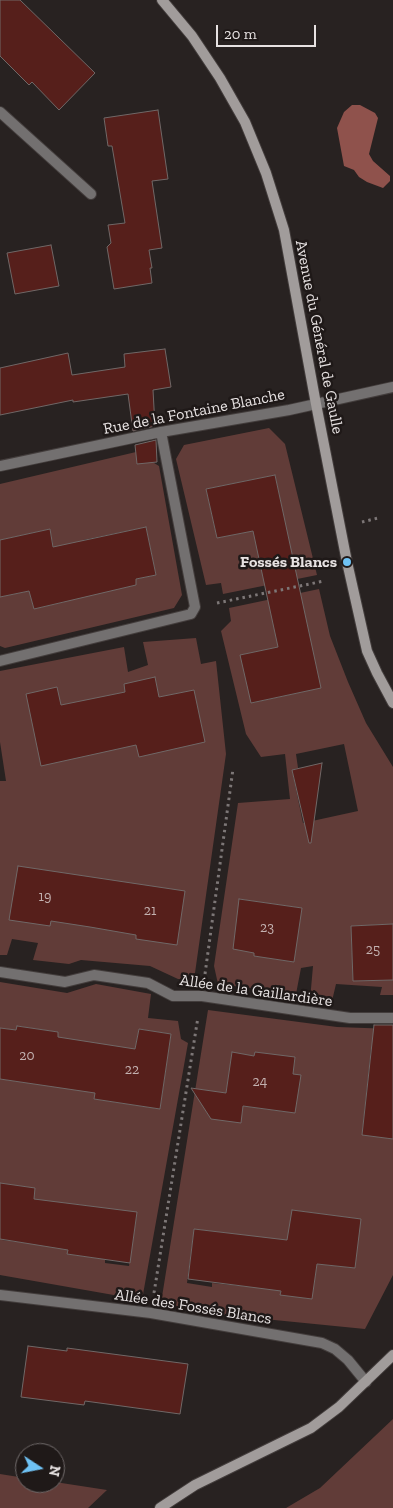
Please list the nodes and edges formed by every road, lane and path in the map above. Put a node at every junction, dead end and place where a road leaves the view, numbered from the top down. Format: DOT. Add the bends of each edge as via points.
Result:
graph roads {
  1 [pos="162,0"];
  2 [pos="0,112"];
  3 [pos="91,194"];
  4 [pos="393,388"];
  5 [pos="316,404"];
  6 [pos="161,432"];
  7 [pos="0,466"];
  8 [pos="324,581"];
  9 [pos="195,607"];
  10 [pos="0,661"];
  11 [pos="393,702"];
  12 [pos="233,769"];
  13 [pos="0,972"];
  14 [pos="202,996"];
  15 [pos="393,1018"];
  16 [pos="0,1295"];
  17 [pos="151,1313"];
  18 [pos="393,1355"];
  19 [pos="366,1382"];
  20 [pos="160,1508"];
  1 -- 5 [label="street, Avenue du Général de Gaulle" via="192,36 220,78 245,122 266,173 284,230"];
  2 -- 3 [label="street"];
  4 -- 5 [label="street, Rue de la Fontaine Blanche"];
  5 -- 6 [label="street, Rue de la Fontaine Blanche"];
  5 -- 11 [label="street, Avenue du Général de Gaulle" via="368,651"];
  6 -- 7 [label="street, Rue de la Fontaine Blanche"];
  6 -- 9 [label="street"];
  8 -- 9 [label="path"];
  9 -- 10 [label="street" via="191,614"];
  12 -- 14 [label="path"];
  13 -- 14 [label="street, Allée de la Gaillardière" via="65,982 94,975 148,983 173,996"];
  14 -- 15 [label="street, Allée de la Gaillardière" via="350,1018"];
  14 -- 17 [label="path"];
  16 -- 17 [label="street, Allée des Fossés Blancs"];
  17 -- 19 [label="street, Allée des Fossés Blancs" via="322,1344 335,1349 348,1360"];
  18 -- 19 [label="street"];
  19 -- 20 [label="street" via="312,1428 195,1485"];
}
